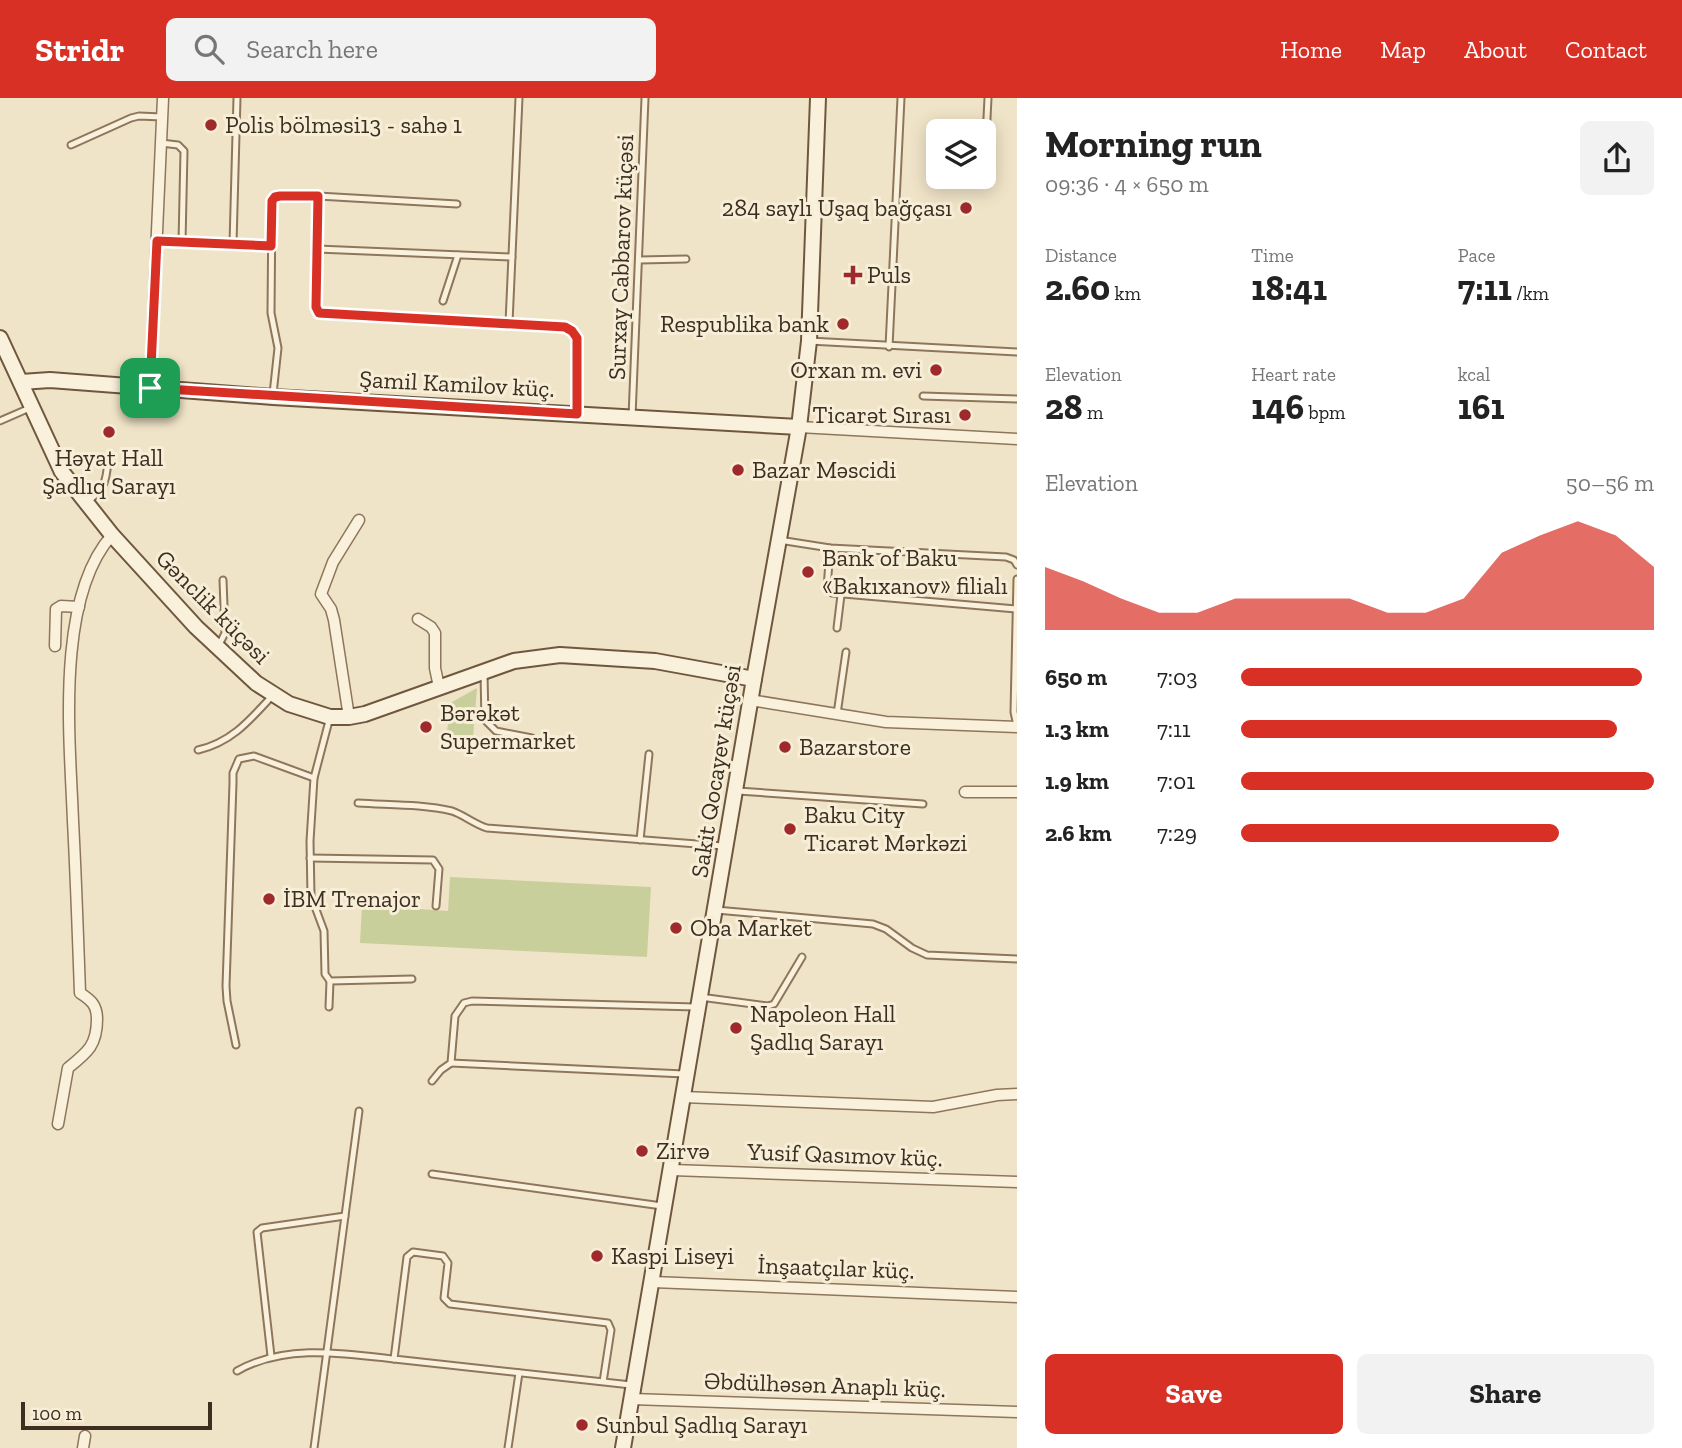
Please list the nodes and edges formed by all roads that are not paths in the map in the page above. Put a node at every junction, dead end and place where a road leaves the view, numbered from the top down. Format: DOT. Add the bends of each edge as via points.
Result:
graph roads {
  1 [pos="163,98"];
  2 [pos="237,98"];
  3 [pos="519,98"];
  4 [pos="645,98"];
  5 [pos="818,98"];
  6 [pos="901,98"];
  7 [pos="989,98"];
  8 [pos="162,117"];
  9 [pos="987,119"];
  10 [pos="161,143"];
  11 [pos="71,145"];
  12 [pos="318,196"];
  13 [pos="457,204"];
  14 [pos="157,241"];
  15 [pos="182,242"];
  16 [pos="233,244"];
  17 [pos="271,246"];
  18 [pos="317,249"];
  19 [pos="458,255"];
  20 [pos="512,257"];
  21 [pos="686,259"];
  22 [pos="640,260"];
  23 [pos="443,301"];
  24 [pos="509,323"];
  25 [pos="0,338"];
  26 [pos="809,341"];
  27 [pos="889,347"];
  28 [pos="1017,352"];
  29 [pos="21,382"];
  30 [pos="150,388"];
  31 [pos="923,396"];
  32 [pos="273,397"];
  33 [pos="1017,399"];
  34 [pos="32,407"];
  35 [pos="577,414"];
  36 [pos="632,417"];
  37 [pos="0,421"];
  38 [pos="799,427"];
  39 [pos="1017,439"];
  40 [pos="108,461"];
  41 [pos="86,503"];
  42 [pos="359,520"];
  43 [pos="113,535"];
  44 [pos="779,540"];
  45 [pos="830,548"];
  46 [pos="1017,565"];
  47 [pos="1017,579"];
  48 [pos="223,580"];
  49 [pos="841,595"];
  50 [pos="79,607"];
  51 [pos="1016,610"];
  52 [pos="418,619"];
  53 [pos="837,628"];
  54 [pos="55,646"];
  55 [pos="217,648"];
  56 [pos="846,652"];
  57 [pos="484,671"];
  58 [pos="754,679"];
  59 [pos="439,687"];
  60 [pos="273,695"];
  61 [pos="750,699"];
  62 [pos="837,715"];
  63 [pos="330,717"];
  64 [pos="349,717"];
  65 [pos="1017,726"];
  66 [pos="532,738"];
  67 [pos="198,750"];
  68 [pos="649,754"];
  69 [pos="314,778"];
  70 [pos="736,790"];
  71 [pos="965,792"];
  72 [pos="1017,792"];
  73 [pos="358,803"];
  74 [pos="923,804"];
  75 [pos="640,839"];
  76 [pos="726,846"];
  77 [pos="310,858"];
  78 [pos="436,906"];
  79 [pos="716,910"];
  80 [pos="802,957"];
  81 [pos="1017,959"];
  82 [pos="412,979"];
  83 [pos="330,981"];
  84 [pos="700,1002"];
  85 [pos="330,1007"];
  86 [pos="236,1045"];
  87 [pos="451,1063"];
  88 [pos="687,1074"];
  89 [pos="432,1081"];
  90 [pos="1017,1094"];
  91 [pos="683,1097"];
  92 [pos="359,1111"];
  93 [pos="58,1124"];
  94 [pos="672,1170"];
  95 [pos="432,1174"];
  96 [pos="1017,1182"];
  97 [pos="666,1207"];
  98 [pos="345,1216"];
  99 [pos="653,1282"];
  100 [pos="1017,1297"];
  101 [pos="326,1353"];
  102 [pos="271,1356"];
  103 [pos="394,1359"];
  104 [pos="237,1371"];
  105 [pos="519,1373"];
  106 [pos="603,1382"];
  107 [pos="633,1392"];
  108 [pos="1017,1412"];
  109 [pos="85,1436"];
  110 [pos="83,1448"];
  111 [pos="314,1448"];
  112 [pos="508,1448"];
  113 [pos="623,1448"];
  1 -- 8 [label="street"];
  2 -- 16 [label="lane"];
  3 -- 20 [label="lane"];
  4 -- 22 [label="lane, Surxay Cabbarov küçəsi"];
  5 -- 26 [label="street, Sakit Qocayev küçəsi"];
  6 -- 27 [label="lane"];
  7 -- 9 [label="lane"];
  8 -- 10 [label="street"];
  8 -- 11 [label="lane" via="131,118"];
  10 -- 14 [label="street"];
  10 -- 15 [label="lane" via="178,145 184,151"];
  12 -- 13 [label="lane"];
  12 -- 17 [label="lane" via="275,197"];
  12 -- 18 [label="lane"];
  14 -- 15 [label="lane"];
  14 -- 30 [label="street"];
  15 -- 16 [label="lane"];
  16 -- 17 [label="lane"];
  17 -- 32 [label="lane" via="271,313 278,348"];
  18 -- 19 [label="lane"];
  18 -- 24 [label="lane" via="319,313"];
  19 -- 20 [label="lane"];
  19 -- 23 [label="lane"];
  20 -- 24 [label="lane"];
  21 -- 22 [label="lane"];
  22 -- 36 [label="lane, Surxay Cabbarov küçəsi"];
  24 -- 35 [label="lane" via="572,331 577,338"];
  25 -- 29 [label="street, Gənclik küçəsi"];
  26 -- 27 [label="lane"];
  26 -- 38 [label="street, Sakit Qocayev küçəsi"];
  27 -- 28 [label="lane"];
  29 -- 30 [label="street, Şamil Kamilov küç."];
  29 -- 34 [label="street, Gənclik küçəsi"];
  30 -- 32 [label="street, Şamil Kamilov küç."];
  31 -- 33 [label="lane"];
  32 -- 35 [label="street, Şamil Kamilov küç."];
  34 -- 37 [label="lane"];
  34 -- 41 [label="street, Gənclik küçəsi" via="53,456"];
  35 -- 36 [label="street, Şamil Kamilov küç."];
  36 -- 38 [label="street, Şamil Kamilov küç."];
  38 -- 39 [label="street, Şamil Kamilov küç."];
  38 -- 44 [label="street, Sakit Qocayev küçəsi"];
  40 -- 41 [label="lane" via="103,488"];
  41 -- 43 [label="street, Gənclik küçəsi"];
  42 -- 64 [label="street" via="321,589 334,620"];
  43 -- 50 [label="street" via="100,550"];
  43 -- 55 [label="street, Gənclik küçəsi"];
  44 -- 45 [label="lane"];
  44 -- 58 [label="street, Sakit Qocayev küçəsi"];
  45 -- 46 [label="lane" via="1006,557"];
  45 -- 49 [label="lane" via="827,589"];
  47 -- 51 [label="lane"];
  48 -- 55 [label="lane" via="225,633"];
  49 -- 51 [label="lane"];
  49 -- 53 [label="lane"];
  50 -- 54 [label="street" via="55,609"];
  50 -- 93 [label="street" via="71,661 70,737 80,993 97,1009 97,1038 68,1068"];
  51 -- 65 [label="lane"];
  52 -- 59 [label="street" via="435,633"];
  55 -- 60 [label="street, Gənclik küçəsi"];
  56 -- 62 [label="lane"];
  57 -- 58 [label="street, Gənclik küçəsi" via="534,657 585,656 655,661"];
  57 -- 59 [label="street, Gənclik küçəsi"];
  57 -- 66 [label="lane" via="485,720 496,732"];
  58 -- 61 [label="street, Sakit Qocayev küçəsi"];
  59 -- 64 [label="street, Gənclik küçəsi"];
  60 -- 63 [label="street, Gənclik küçəsi"];
  60 -- 67 [label="lane" via="239,731"];
  61 -- 62 [label="street"];
  61 -- 70 [label="street, Sakit Qocayev küçəsi"];
  62 -- 65 [label="street" via="886,722"];
  63 -- 64 [label="street, Gənclik küçəsi"];
  63 -- 69 [label="lane"];
  68 -- 75 [label="lane"];
  69 -- 77 [label="lane"];
  69 -- 86 [label="lane" via="254,756 239,759 236,765 226,986"];
  70 -- 74 [label="lane"];
  70 -- 76 [label="street, Sakit Qocayev küçəsi"];
  71 -- 72 [label="street"];
  73 -- 75 [label="lane" via="443,809 487,828"];
  75 -- 76 [label="lane"];
  76 -- 79 [label="street, Sakit Qocayev küçəsi"];
  77 -- 78 [label="lane" via="433,860 439,869"];
  77 -- 83 [label="lane" via="311,896 324,931 324,974"];
  79 -- 81 [label="lane" via="873,924 927,955"];
  79 -- 84 [label="street, Sakit Qocayev küçəsi"];
  80 -- 84 [label="lane" via="774,1004"];
  82 -- 83 [label="lane"];
  83 -- 85 [label="lane"];
  84 -- 87 [label="lane" via="464,1003 455,1016"];
  84 -- 88 [label="street, Sakit Qocayev küçəsi"];
  87 -- 88 [label="lane"];
  87 -- 89 [label="lane"];
  88 -- 91 [label="street, Sakit Qocayev küçəsi"];
  90 -- 91 [label="street" via="933,1107"];
  91 -- 94 [label="street, Sakit Qocayev küçəsi"];
  92 -- 98 [label="lane"];
  94 -- 96 [label="street, Yusif Qasımov küç."];
  94 -- 97 [label="street, Sakit Qocayev küçəsi"];
  95 -- 97 [label="lane"];
  97 -- 99 [label="street, Sakit Qocayev küçəsi"];
  98 -- 101 [label="lane"];
  98 -- 102 [label="lane" via="257,1232"];
  99 -- 100 [label="street, İnşaatçılar küç."];
  99 -- 107 [label="street, Sakit Qocayev küçəsi"];
  101 -- 102 [label="lane"];
  101 -- 103 [label="lane"];
  101 -- 111 [label="lane"];
  102 -- 104 [label="lane"];
  103 -- 105 [label="lane"];
  103 -- 106 [label="lane" via="407,1257 413,1252 443,1256 449,1263 444,1298 450,1304 608,1323 611,1330"];
  105 -- 106 [label="lane"];
  105 -- 112 [label="lane"];
  106 -- 107 [label="lane"];
  107 -- 108 [label="street, Əbdülhəsən Anaplı küç."];
  107 -- 113 [label="street, Sakit Qocayev küçəsi"];
  109 -- 110 [label="street"];
}
